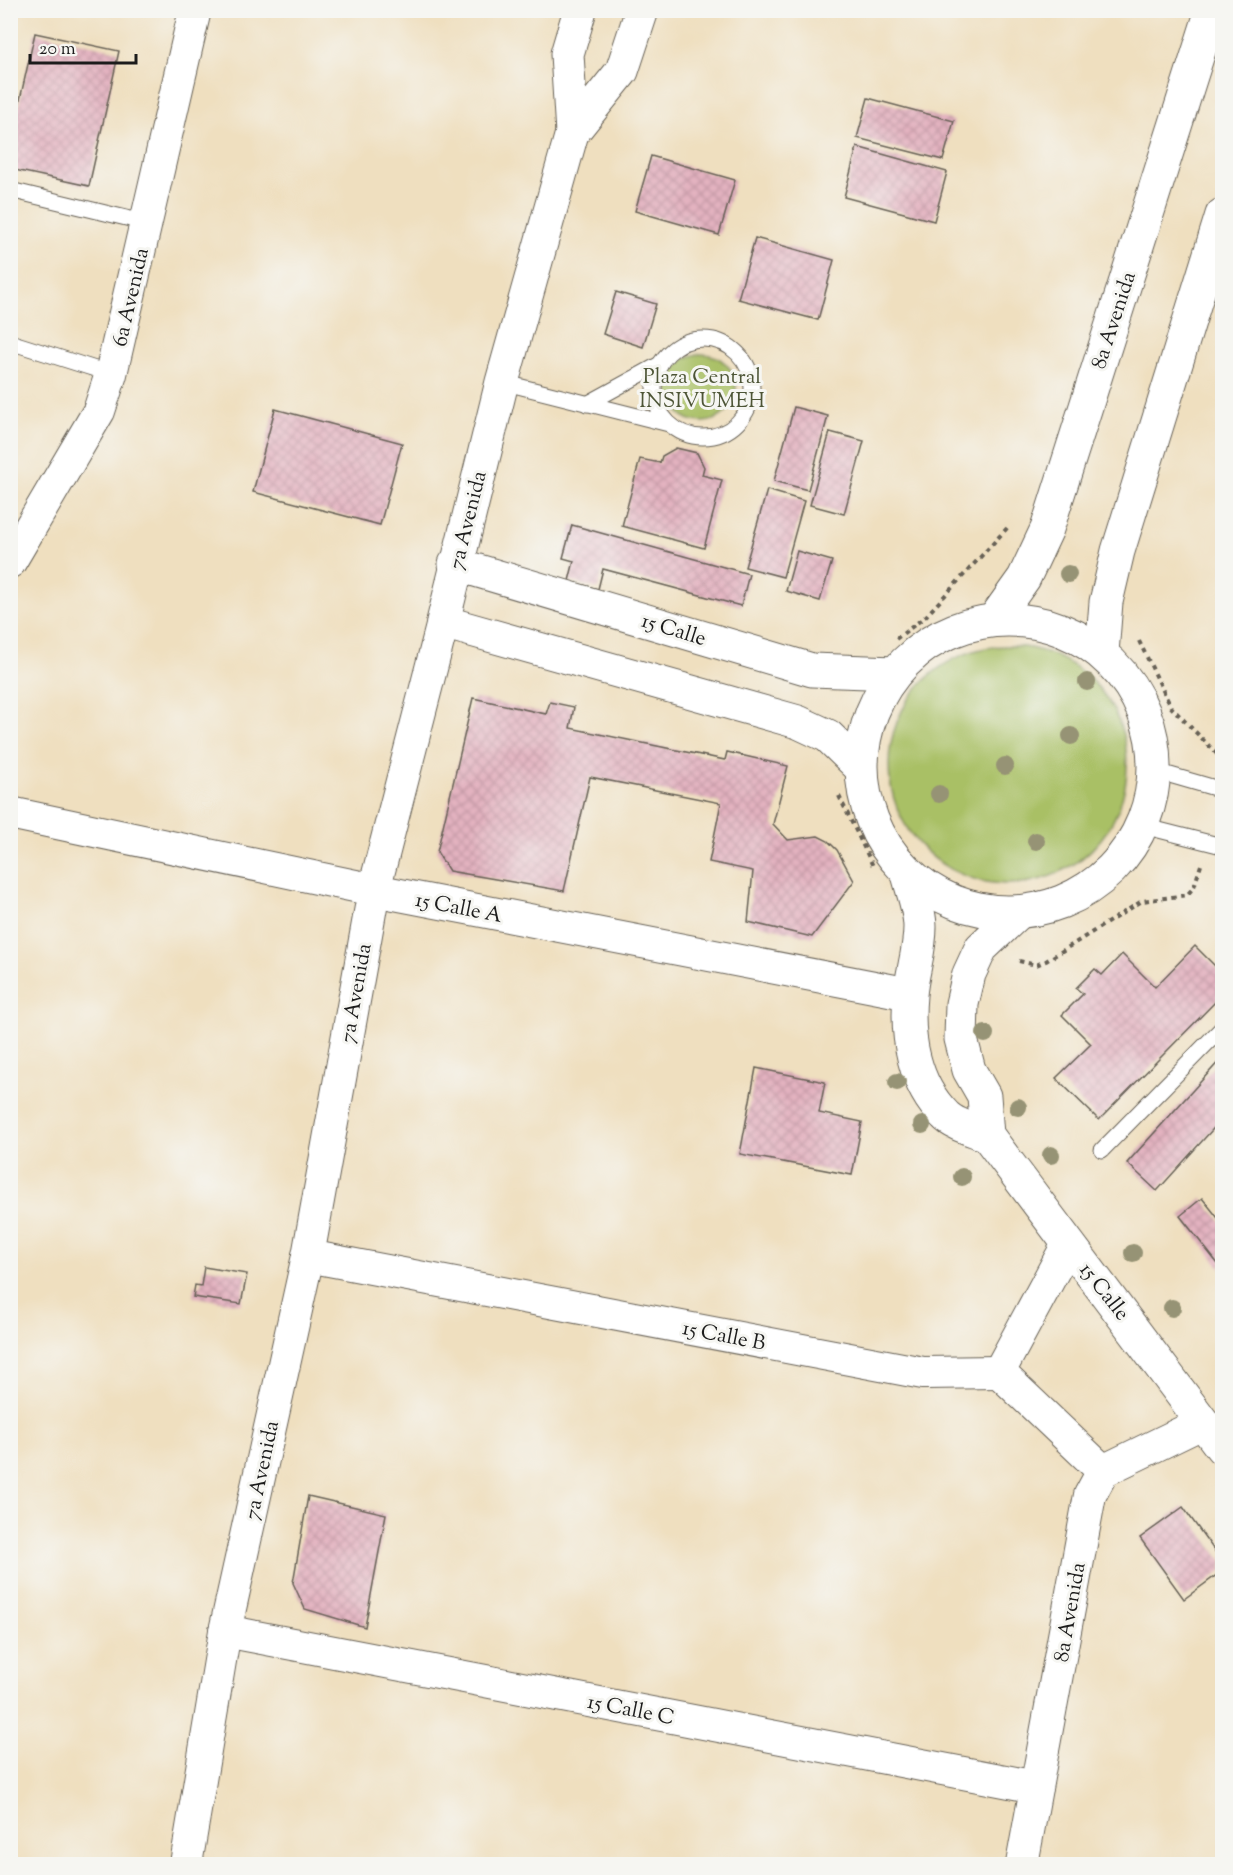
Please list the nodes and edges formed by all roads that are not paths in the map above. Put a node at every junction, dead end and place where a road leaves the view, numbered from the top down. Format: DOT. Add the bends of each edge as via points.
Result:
graph roads {
  1 [pos="195,10"];
  2 [pos="580,10"];
  3 [pos="642,10"];
  4 [pos="1212,10"];
  5 [pos="572,133"];
  6 [pos="10,190"];
  7 [pos="1222,215"];
  8 [pos="147,223"];
  9 [pos="10,342"];
  10 [pos="660,364"];
  11 [pos="111,374"];
  12 [pos="502,382"];
  13 [pos="587,404"];
  14 [pos="669,423"];
  15 [pos="10,562"];
  16 [pos="455,564"];
  17 [pos="994,620"];
  18 [pos="443,622"];
  19 [pos="1102,653"];
  20 [pos="892,658"];
  21 [pos="861,768"];
  22 [pos="1156,771"];
  23 [pos="1222,790"];
  24 [pos="10,813"];
  25 [pos="1143,826"];
  26 [pos="1215,844"];
  27 [pos="908,874"];
  28 [pos="374,890"];
  29 [pos="1019,912"];
  30 [pos="910,994"];
  31 [pos="1222,1028"];
  32 [pos="987,1135"];
  33 [pos="1102,1150"];
  34 [pos="1068,1244"];
  35 [pos="308,1256"];
  36 [pos="999,1372"];
  37 [pos="1202,1423"];
  38 [pos="1222,1448"];
  39 [pos="1103,1471"];
  40 [pos="225,1631"];
  41 [pos="1036,1787"];
  42 [pos="186,1864"];
  43 [pos="1022,1864"];
  1 -- 8 [label="street, 6a Avenida"];
  2 -- 5 [label="main road, 7a Avenida" via="567,54"];
  3 -- 5 [label="main road, 7a Avenida" via="622,71"];
  4 -- 17 [label="main road, 8a Avenida" via="1047,529 1024,578"];
  5 -- 12 [label="main road, 7a Avenida"];
  6 -- 8 [label="lane"];
  7 -- 19 [label="main road" via="1118,551 1106,602"];
  8 -- 11 [label="street, 6a Avenida"];
  9 -- 11 [label="lane"];
  10 -- 13 [label="lane"];
  10 -- 14 [label="lane" via="654,379 654,395 659,411"];
  10 -- 14 [label="lane" via="670,351 684,343 716,340 742,358 750,373 749,404 742,418 729,429 715,436 699,437"];
  11 -- 15 [label="street, 6a Avenida" via="99,411"];
  12 -- 13 [label="lane"];
  12 -- 16 [label="main road, 7a Avenida"];
  13 -- 14 [label="lane"];
  16 -- 18 [label="main road, 7a Avenida"];
  16 -- 20 [label="main road, 15 Calle" via="812,670"];
  17 -- 19 [label="main road" via="1032,622 1070,633"];
  17 -- 20 [label="main road" via="957,629"];
  18 -- 21 [label="main road" via="798,722 828,736"];
  18 -- 28 [label="street, 7a Avenida"];
  19 -- 22 [label="main road" via="1125,677 1141,702 1154,744"];
  20 -- 21 [label="main road" via="865,734"];
  21 -- 27 [label="main road" via="867,807 883,843"];
  22 -- 23 [label="lane"];
  22 -- 25 [label="main road"];
  24 -- 28 [label="street, 15 Calle A"];
  25 -- 26 [label="lane"];
  25 -- 29 [label="main road" via="1122,860 1093,886 1058,904"];
  27 -- 29 [label="main road" via="941,896 979,909"];
  27 -- 30 [label="main road, 15 Calle" via="921,925"];
  28 -- 30 [label="street, 15 Calle A"];
  28 -- 35 [label="street, 7a Avenida"];
  29 -- 32 [label="main road" via="981,948 969,974 962,1004 961,1040 969,1070 984,1096"];
  30 -- 32 [label="main road, 15 Calle" via="909,1034 915,1065 930,1094 946,1117"];
  31 -- 33 [label="lane"];
  32 -- 34 [label="main road, 15 Calle"];
  34 -- 36 [label="street"];
  34 -- 37 [label="main road, 15 Calle"];
  35 -- 36 [label="street, 15 Calle B" via="923,1373"];
  35 -- 40 [label="street, 7a Avenida"];
  36 -- 39 [label="street"];
  37 -- 38 [label="main road, 15 Calle"];
  37 -- 39 [label="street"];
  39 -- 41 [label="street, 8a Avenida" via="1090,1495"];
  40 -- 41 [label="street, 15 Calle C"];
  40 -- 42 [label="street, 7a Avenida"];
  41 -- 43 [label="street, 8a Avenida"];
}
